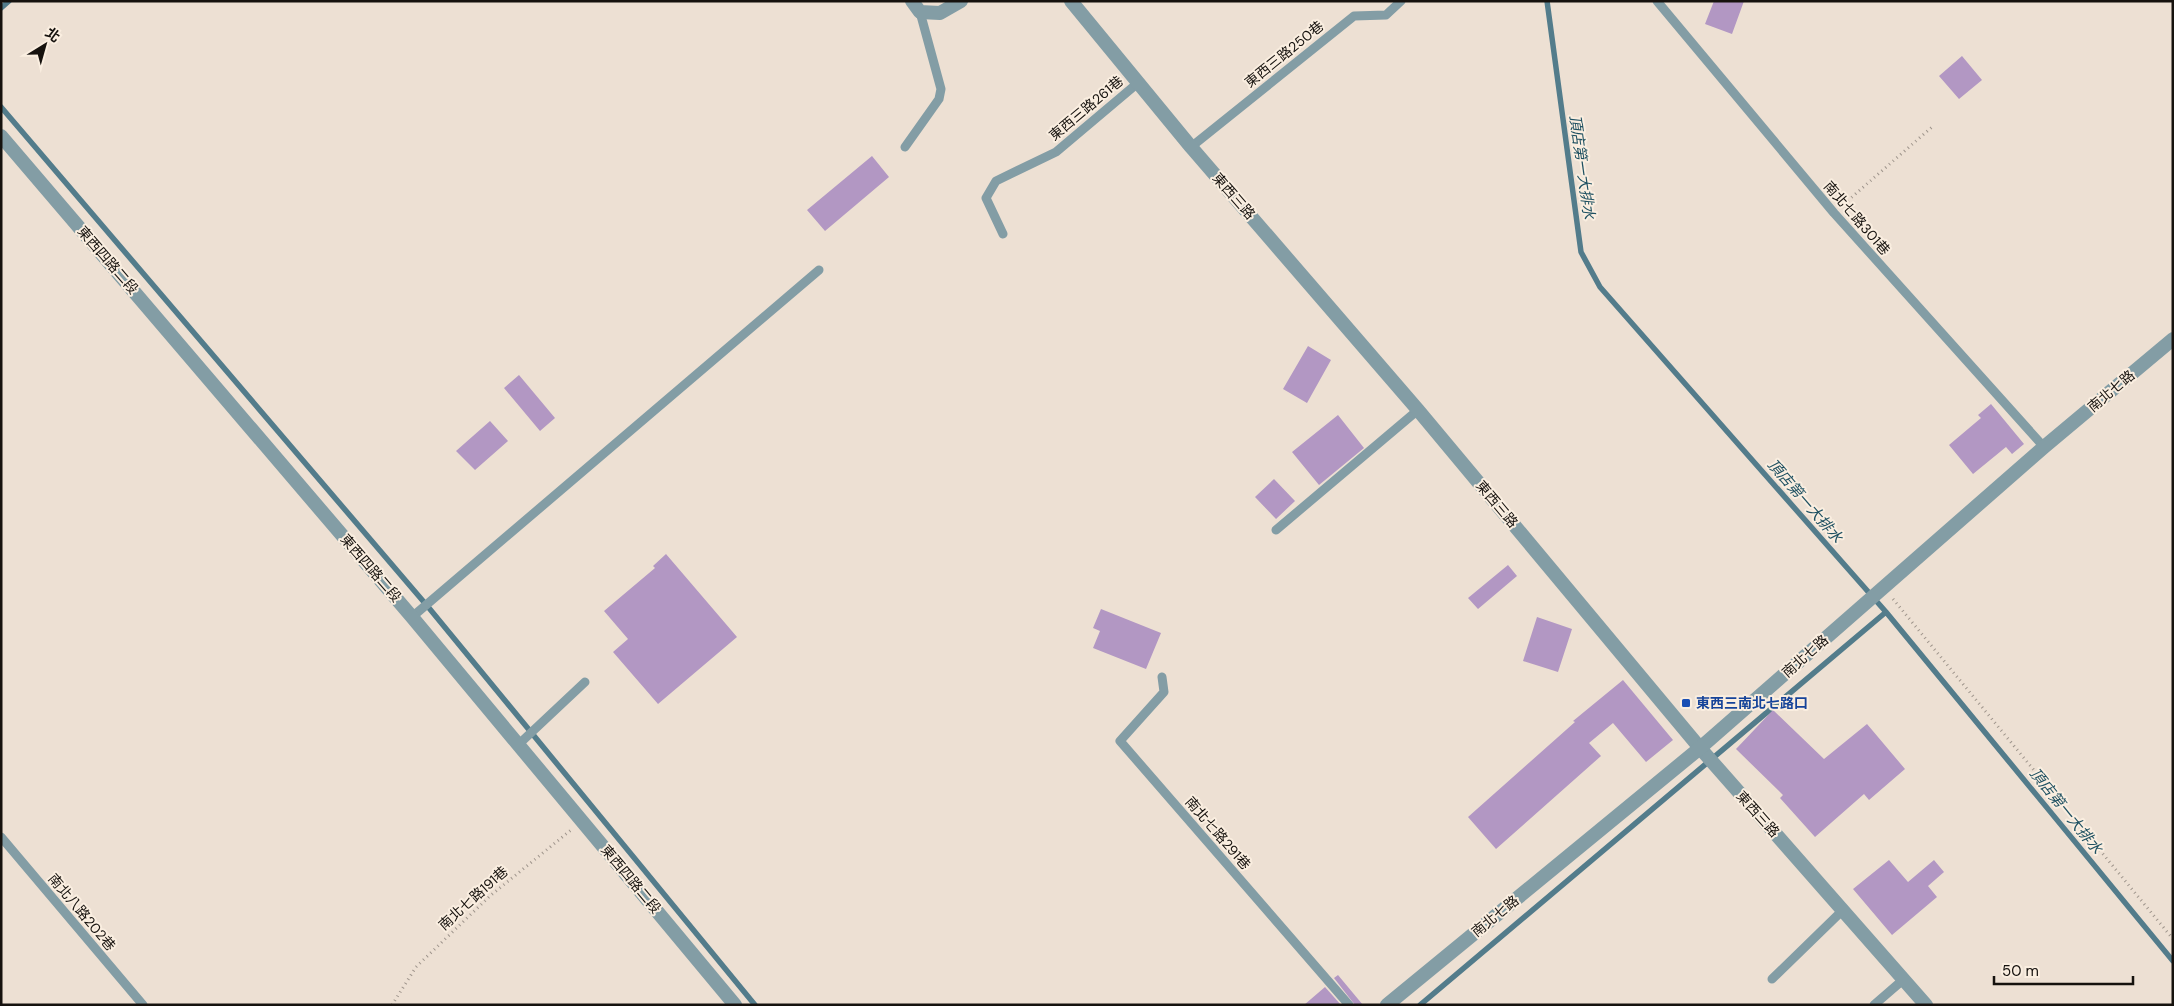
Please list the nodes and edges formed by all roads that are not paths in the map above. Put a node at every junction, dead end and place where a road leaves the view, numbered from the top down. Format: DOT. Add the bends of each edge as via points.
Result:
graph roads {
  1 [pos="962,1"];
  2 [pos="1071,1"];
  3 [pos="1401,1"];
  4 [pos="1657,1"];
  5 [pos="916,7"];
  6 [pos="1139,82"];
  7 [pos="1,136"];
  8 [pos="905,147"];
  9 [pos="1191,147"];
  10 [pos="1003,234"];
  11 [pos="819,270"];
  12 [pos="2173,340"];
  13 [pos="1418,410"];
  14 [pos="2044,447"];
  15 [pos="1276,530"];
  16 [pos="412,616"];
  17 [pos="1162,676"];
  18 [pos="585,682"];
  19 [pos="519,744"];
  20 [pos="1700,748"];
  21 [pos="1,837"];
  22 [pos="1844,909"];
  23 [pos="1772,979"];
  24 [pos="1904,979"];
  25 [pos="142,1005"];
  26 [pos="735,1005"];
  27 [pos="1349,1005"];
  28 [pos="1387,1005"];
  29 [pos="1874,1005"];
  30 [pos="1926,1005"];
  1 -- 5 [label="street" via="940,12"];
  2 -- 6 [label="street, 東西三路"];
  3 -- 9 [label="lane, 東西三路250巷" via="1386,14 1354,16"];
  4 -- 14 [label="lane, 南北七路301巷" via="1834,213"];
  5 -- 8 [label="lane" via="941,89 939,99"];
  6 -- 9 [label="street, 東西三路"];
  6 -- 10 [label="lane, 東西三路261巷" via="1056,152 996,181 986,198"];
  7 -- 16 [label="street, 東西四路二段"];
  9 -- 13 [label="street, 東西三路"];
  11 -- 16 [label="lane"];
  12 -- 14 [label="street, 南北七路"];
  13 -- 15 [label="lane"];
  13 -- 20 [label="street, 東西三路"];
  14 -- 20 [label="street, 南北七路"];
  16 -- 19 [label="street, 東西四路二段"];
  17 -- 27 [label="lane, 南北七路291巷" via="1164,692 1120,741"];
  18 -- 19 [label="lane"];
  19 -- 26 [label="street, 東西四路二段"];
  20 -- 22 [label="street, 東西三路"];
  20 -- 28 [label="street, 南北七路"];
  21 -- 25 [label="lane, 南北八路202巷"];
  22 -- 23 [label="lane"];
  22 -- 24 [label="street, 東西三路"];
  24 -- 29 [label="lane"];
  24 -- 30 [label="street, 東西三路"];
}
